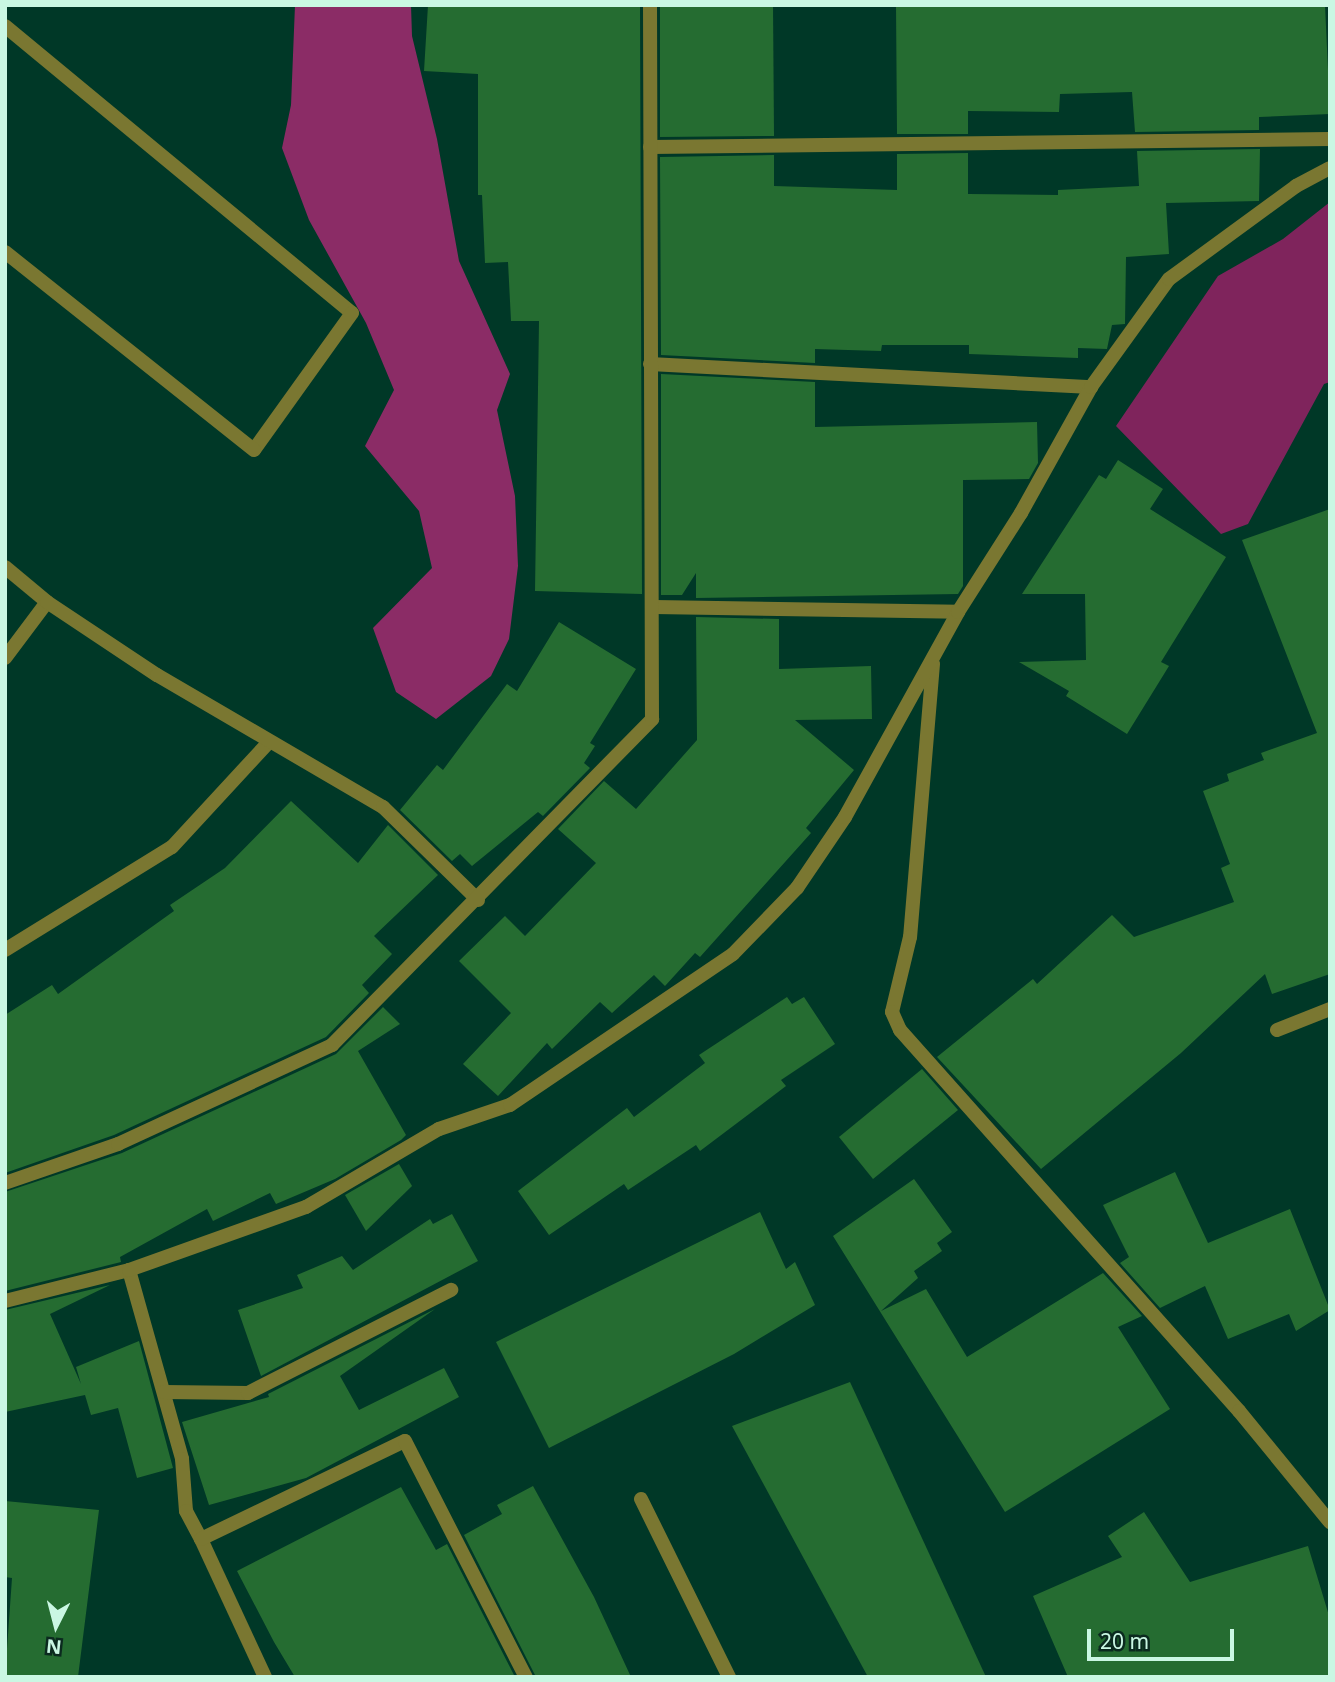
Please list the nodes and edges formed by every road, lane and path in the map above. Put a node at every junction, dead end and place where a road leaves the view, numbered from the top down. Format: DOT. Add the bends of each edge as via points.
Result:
graph roads {
  1 [pos="650,5"];
  2 [pos="5,26"];
  3 [pos="1330,139"];
  4 [pos="650,147"];
  5 [pos="1330,168"];
  6 [pos="5,251"];
  7 [pos="650,364"];
  8 [pos="1091,387"];
  9 [pos="5,567"];
  10 [pos="47,602"];
  11 [pos="654,607"];
  12 [pos="958,612"];
  13 [pos="5,658"];
  14 [pos="933,659"];
  15 [pos="269,742"];
  16 [pos="478,900"];
  17 [pos="5,950"];
  18 [pos="1330,1009"];
  19 [pos="1277,1030"];
  20 [pos="5,1183"];
  21 [pos="129,1270"];
  22 [pos="451,1290"];
  23 [pos="5,1301"];
  24 [pos="164,1392"];
  25 [pos="642,1499"];
  26 [pos="1330,1522"];
  27 [pos="201,1539"];
  28 [pos="265,1677"];
  29 [pos="526,1677"];
  30 [pos="729,1677"];
  1 -- 4 [label="street"];
  2 -- 6 [label="street" via="352,313 254,450"];
  3 -- 4 [label="street"];
  4 -- 7 [label="street"];
  5 -- 8 [label="street" via="1296,186 1169,279"];
  7 -- 8 [label="street"];
  7 -- 11 [label="street"];
  8 -- 12 [label="street" via="1021,513"];
  9 -- 10 [label="street"];
  10 -- 13 [label="street"];
  10 -- 15 [label="street"];
  11 -- 12 [label="street"];
  11 -- 16 [label="street" via="652,719"];
  12 -- 14 [label="street"];
  14 -- 21 [label="street" via="825,848 797,888 733,954 510,1105 439,1129 306,1207"];
  14 -- 26 [label="street" via="910,937 892,1012 900,1030 1239,1412"];
  15 -- 16 [label="street" via="383,807"];
  15 -- 17 [label="street" via="172,846"];
  16 -- 20 [label="street" via="332,1045 118,1144"];
  18 -- 19 [label="street"];
  21 -- 23 [label="street"];
  21 -- 24 [label="street"];
  22 -- 24 [label="street" via="248,1393"];
  24 -- 27 [label="street" via="183,1459 186,1511"];
  25 -- 30 [label="street"];
  27 -- 28 [label="street"];
  27 -- 29 [label="street" via="405,1441"];
}
